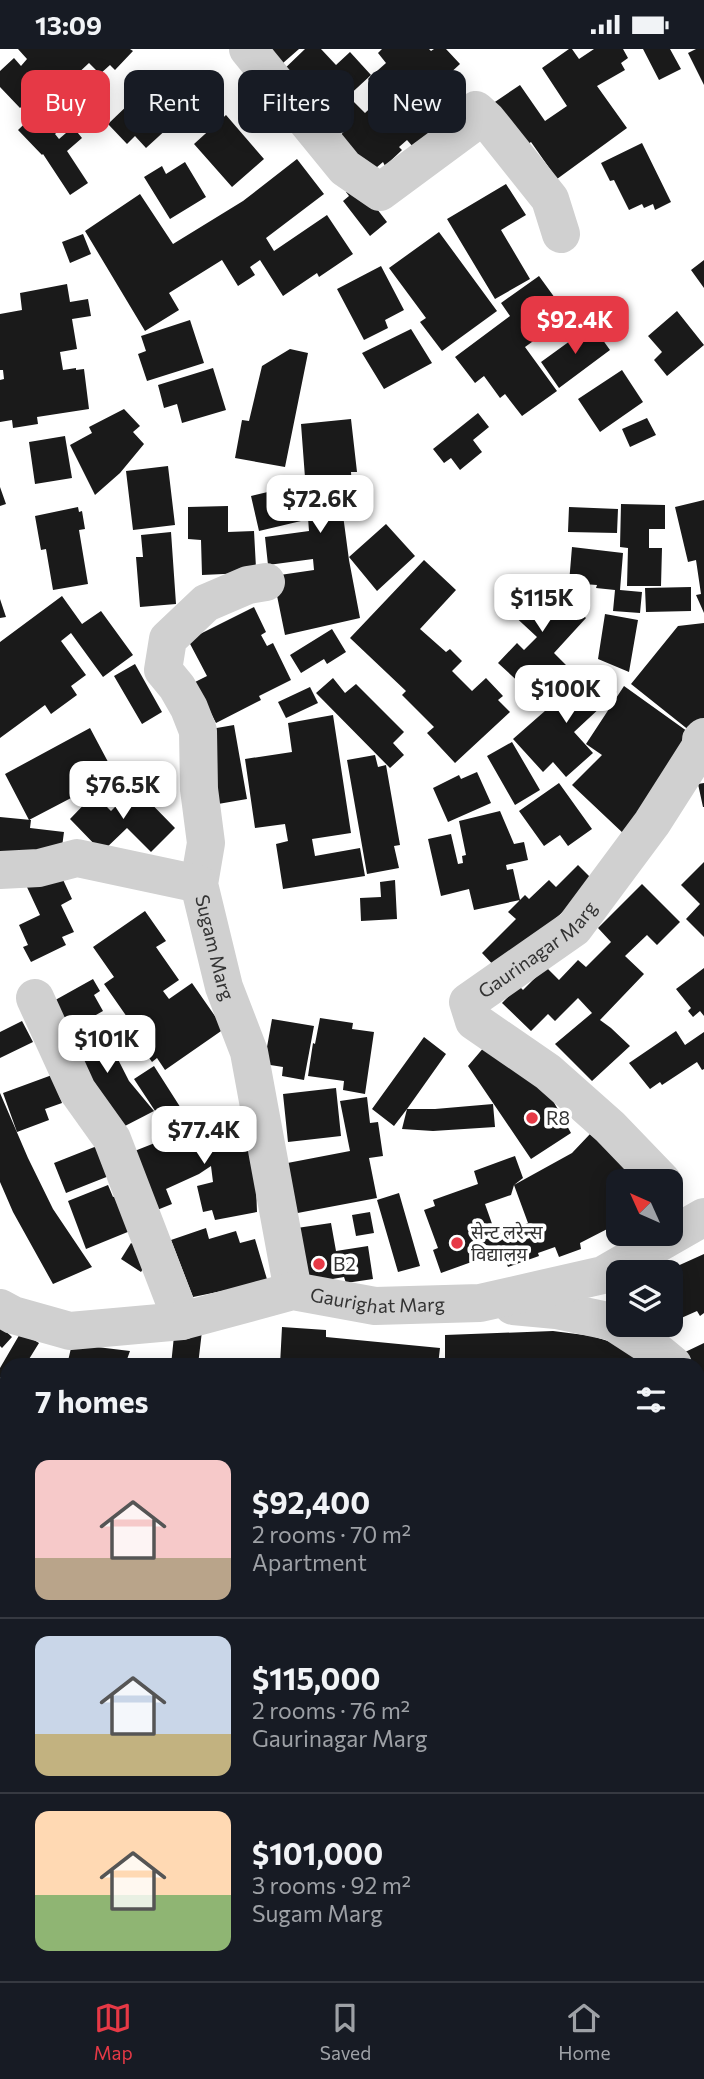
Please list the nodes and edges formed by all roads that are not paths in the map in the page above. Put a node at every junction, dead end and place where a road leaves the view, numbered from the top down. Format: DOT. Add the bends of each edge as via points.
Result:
graph roads {
  1 [pos="248,49"];
  2 [pos="561,234"];
  3 [pos="266,582"];
  4 [pos="704,737"];
  5 [pos="0,870"];
  6 [pos="199,884"];
  7 [pos="35,998"];
  8 [pos="650,1169"];
  9 [pos="683,1201"];
  10 [pos="702,1218"];
  11 [pos="293,1291"];
  12 [pos="480,1303"];
  13 [pos="0,1308"];
  14 [pos="182,1321"];
  15 [pos="665,1358"];
  1 -- 2 [label="street" via="345,168 380,191 472,124 476,110 550,199"];
  3 -- 6 [label="street, Sugam Marg" via="206,603 169,639 163,670 190,708 198,731 206,843"];
  4 -- 8 [label="street, Gaurinagar Marg" via="652,823 574,928 468,1002 474,1021 548,1072"];
  5 -- 6 [label="street" via="39,868 77,858"];
  6 -- 11 [label="street, Sugam Marg" via="224,987 249,1052"];
  7 -- 14 [label="street" via="77,1090 112,1139"];
  9 -- 10 [label="street"];
  10 -- 12 [label="street, Gaurighat Marg" via="603,1275"];
  11 -- 12 [label="street, Gaurighat Marg" via="374,1306"];
  11 -- 14 [label="street, Gaurighat Marg"];
  12 -- 15 [label="street" via="556,1310 613,1322"];
  13 -- 14 [label="street, Gaurighat Marg" via="71,1331"];
}
